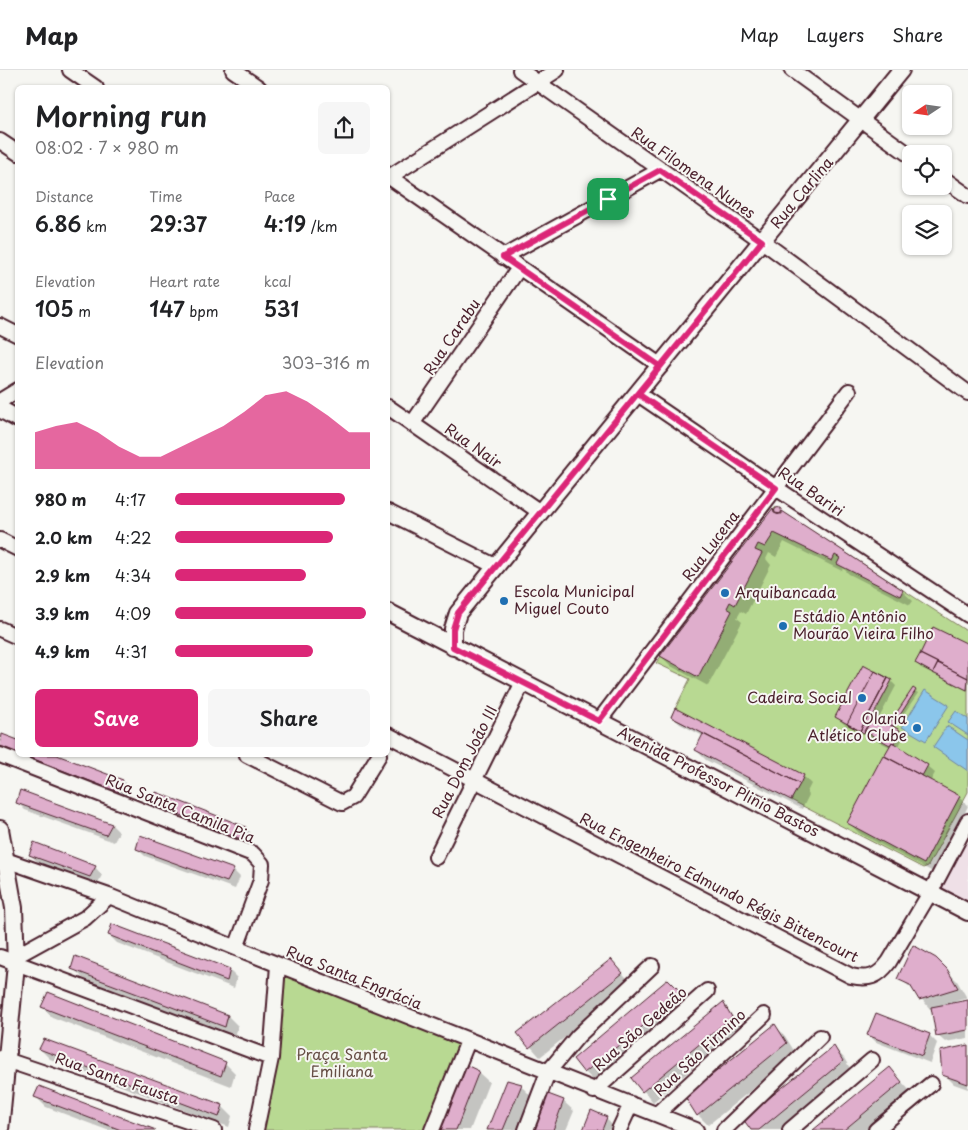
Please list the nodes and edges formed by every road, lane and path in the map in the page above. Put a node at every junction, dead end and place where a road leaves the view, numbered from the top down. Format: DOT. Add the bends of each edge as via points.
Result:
graph roads {
  1 [pos="70,70"];
  2 [pos="233,70"];
  3 [pos="520,70"];
  4 [pos="557,70"];
  5 [pos="792,70"];
  6 [pos="901,70"];
  7 [pos="536,82"];
  8 [pos="92,85"];
  9 [pos="255,85"];
  10 [pos="861,121"];
  11 [pos="0,141"];
  12 [pos="902,150"];
  13 [pos="15,151"];
  14 [pos="660,170"];
  15 [pos="390,176"];
  16 [pos="390,178"];
  17 [pos="952,185"];
  18 [pos="968,196"];
  19 [pos="762,241"];
  20 [pos="503,257"];
  21 [pos="519,268"];
  22 [pos="0,326"];
  23 [pos="15,334"];
  24 [pos="660,366"];
  25 [pos="849,391"];
  26 [pos="15,392"];
  27 [pos="968,393"];
  28 [pos="638,394"];
  29 [pos="0,401"];
  30 [pos="390,408"];
  31 [pos="0,409"];
  32 [pos="15,417"];
  33 [pos="412,424"];
  34 [pos="776,488"];
  35 [pos="540,512"];
  36 [pos="390,513"];
  37 [pos="0,540"];
  38 [pos="15,548"];
  39 [pos="495,566"];
  40 [pos="390,613"];
  41 [pos="968,615"];
  42 [pos="0,628"];
  43 [pos="15,636"];
  44 [pos="453,647"];
  45 [pos="523,682"];
  46 [pos="599,721"];
  47 [pos="390,738"];
  48 [pos="0,755"];
  49 [pos="250,757"];
  50 [pos="378,757"];
  51 [pos="475,780"];
  52 [pos="968,821"];
  53 [pos="0,829"];
  54 [pos="436,857"];
  55 [pos="3,860"];
  56 [pos="931,891"];
  57 [pos="109,896"];
  58 [pos="968,912"];
  59 [pos="236,948"];
  60 [pos="11,959"];
  61 [pos="278,965"];
  62 [pos="652,966"];
  63 [pos="708,991"];
  64 [pos="764,1015"];
  65 [pos="820,1037"];
  66 [pos="468,1041"];
  67 [pos="270,1058"];
  68 [pos="4,1059"];
  69 [pos="872,1060"];
  70 [pos="548,1072"];
  71 [pos="930,1084"];
  72 [pos="594,1090"];
  73 [pos="631,1104"];
  74 [pos="657,1114"];
  75 [pos="0,1130"];
  76 [pos="214,1130"];
  77 [pos="256,1130"];
  78 [pos="432,1130"];
  79 [pos="526,1130"];
  80 [pos="619,1130"];
  81 [pos="696,1130"];
  82 [pos="724,1130"];
  83 [pos="790,1130"];
  84 [pos="876,1130"];
  1 -- 8 [label="street"];
  2 -- 9 [label="street"];
  3 -- 7 [label="street, Rua Filomena Nunes"];
  4 -- 7 [label="street"];
  5 -- 10 [label="street"];
  6 -- 10 [label="street, Rua Carlina"];
  7 -- 14 [label="street, Rua Filomena Nunes"];
  7 -- 15 [label="street"];
  10 -- 12 [label="street"];
  10 -- 19 [label="street, Rua Carlina"];
  11 -- 13 [label="street"];
  14 -- 19 [label="street, Rua Filomena Nunes"];
  14 -- 20 [label="street"];
  16 -- 20 [label="street"];
  17 -- 18 [label="street"];
  19 -- 24 [label="street, Rua Carlina"];
  19 -- 27 [label="street, Rua Filomena Nunes"];
  20 -- 21 [label="street"];
  21 -- 24 [label="street"];
  21 -- 33 [label="street, Rua Carabu"];
  22 -- 23 [label="street"];
  24 -- 28 [label="street, Rua Carlina"];
  25 -- 34 [label="street, Rua Lucena"];
  26 -- 29 [label="street"];
  28 -- 34 [label="street, Rua Bariri"];
  28 -- 35 [label="street, Rua Carlina"];
  30 -- 33 [label="street, Rua Nair"];
  31 -- 32 [label="street"];
  33 -- 35 [label="street, Rua Nair"];
  34 -- 41 [label="street, Rua Bariri"];
  34 -- 46 [label="street, Rua Lucena"];
  35 -- 39 [label="street, Rua Carlina"];
  36 -- 39 [label="street"];
  37 -- 38 [label="street"];
  39 -- 44 [label="street, Rua Carlina" via="458,613 453,629"];
  40 -- 44 [label="street, Avenida Professor Plinio Bastos"];
  42 -- 43 [label="street"];
  44 -- 45 [label="street, Avenida Professor Plinio Bastos"];
  45 -- 46 [label="street, Avenida Professor Plinio Bastos"];
  45 -- 51 [label="street, Rua Dom João III"];
  46 -- 56 [label="street, Avenida Professor Plinio Bastos"];
  47 -- 51 [label="street, Rua Engenheiro Edmundo Régis Bittencourt"];
  48 -- 59 [label="street, Rua Santa Camila Pia" via="253,854 262,864 262,880"];
  49 -- 50 [label="street" via="342,803 353,797"];
  51 -- 54 [label="street, Rua Dom João III"];
  51 -- 56 [label="street, Rua Engenheiro Edmundo Régis Bittencourt" via="851,976 864,979 881,972"];
  52 -- 56 [label="street, Rua Engenheiro Edmundo Régis Bittencourt"];
  53 -- 55 [label="street"];
  55 -- 57 [label="street, Rua Santa Engrácia"];
  55 -- 60 [label="street" via="14,908"];
  56 -- 58 [label="street, Avenida Professor Plinio Bastos"];
  57 -- 59 [label="street, Rua Santa Engrácia"];
  57 -- 60 [label="street" via="85,918"];
  59 -- 61 [label="street, Rua Santa Engrácia"];
  60 -- 67 [label="street"];
  60 -- 68 [label="street"];
  61 -- 66 [label="street, Rua Santa Engrácia"];
  61 -- 67 [label="street"];
  62 -- 70 [label="street" via="578,1036"];
  63 -- 72 [label="street, Rua São Gedeão"];
  64 -- 74 [label="street, Rua São Firmino"];
  65 -- 82 [label="street"];
  66 -- 70 [label="street, Rua Santa Engrácia"];
  66 -- 78 [label="street"];
  67 -- 77 [label="street"];
  68 -- 75 [label="street"];
  68 -- 76 [label="street, Rua Santa Fausta"];
  69 -- 83 [label="street"];
  70 -- 72 [label="street, Rua Santa Engrácia"];
  70 -- 79 [label="street"];
  71 -- 84 [label="street"];
  72 -- 73 [label="street, Rua Santa Engrácia"];
  73 -- 74 [label="street, Rua Santa Engrácia"];
  73 -- 80 [label="street"];
  74 -- 81 [label="street, Rua Santa Engrácia"];
}
